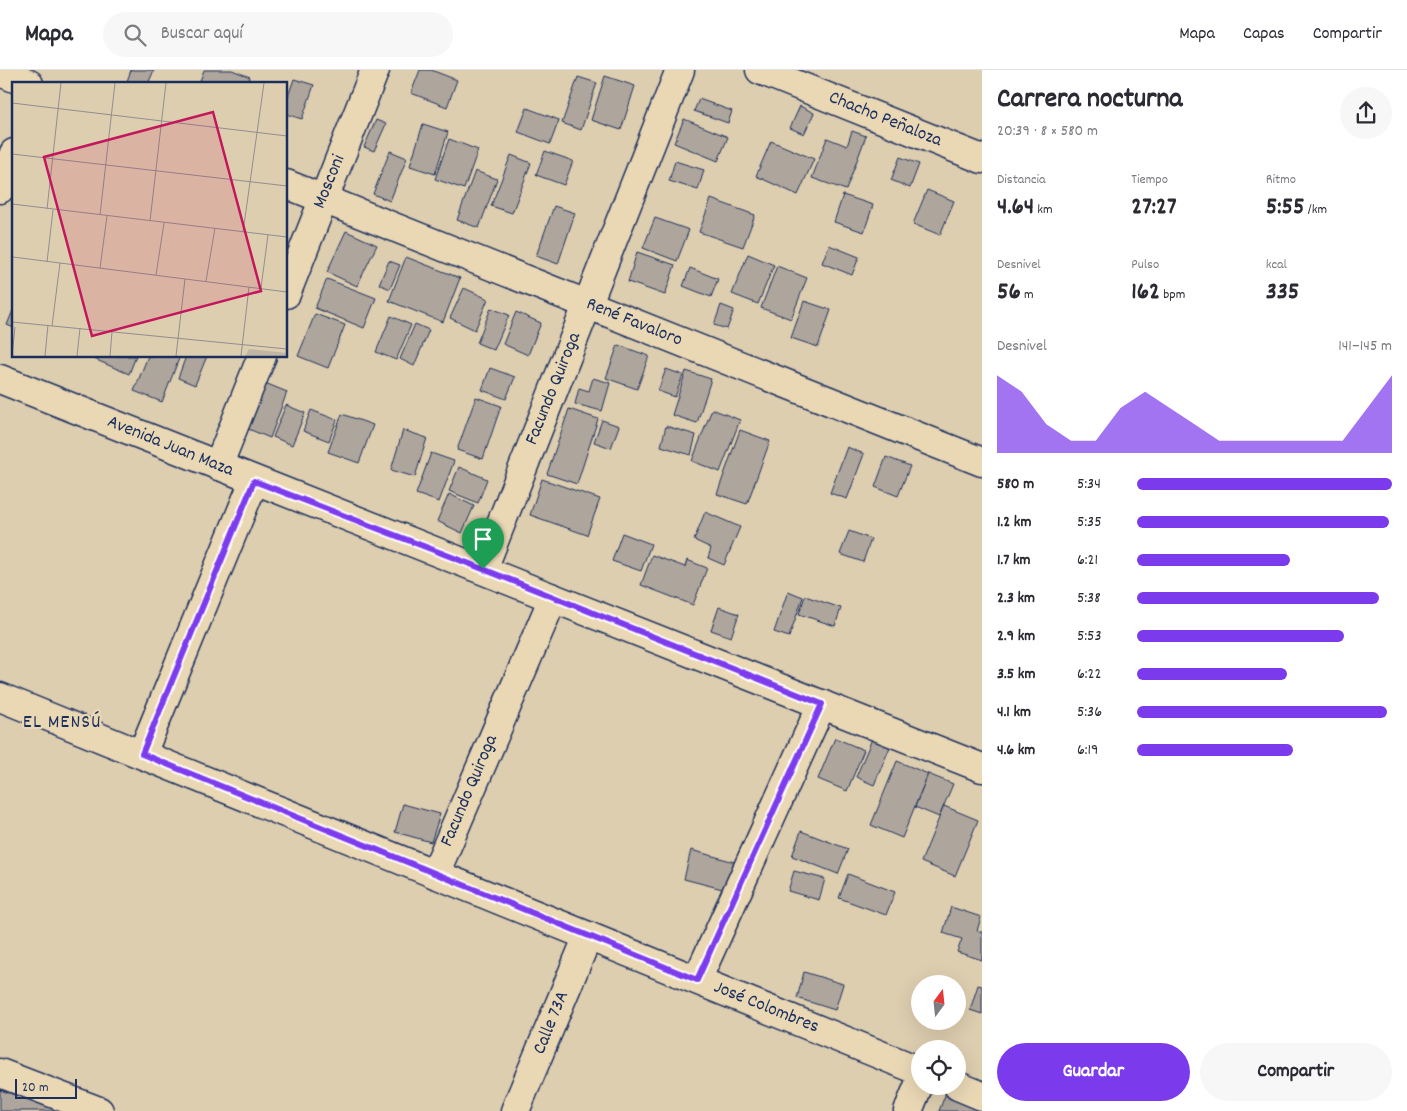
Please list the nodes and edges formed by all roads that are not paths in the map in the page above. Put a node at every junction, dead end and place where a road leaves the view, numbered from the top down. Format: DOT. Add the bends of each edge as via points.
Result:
graph roads {
  1 [pos="46,70"];
  2 [pos="375,70"];
  3 [pos="680,70"];
  4 [pos="760,70"];
  5 [pos="0,72"];
  6 [pos="24,82"];
  7 [pos="41,82"];
  8 [pos="12,159"];
  9 [pos="982,160"];
  10 [pos="288,185"];
  11 [pos="0,190"];
  12 [pos="324,199"];
  13 [pos="288,289"];
  14 [pos="588,304"];
  15 [pos="261,358"];
  16 [pos="0,379"];
  17 [pos="982,462"];
  18 [pos="218,466"];
  19 [pos="254,481"];
  20 [pos="483,569"];
  21 [pos="553,598"];
  22 [pos="0,697"];
  23 [pos="822,704"];
  24 [pos="142,754"];
  25 [pos="979,760"];
  26 [pos="435,874"];
  27 [pos="588,936"];
  28 [pos="697,980"];
  29 [pos="911,1067"];
  30 [pos="0,1073"];
  31 [pos="966,1089"];
  32 [pos="915,1095"];
  33 [pos="982,1096"];
  34 [pos="99,1111"];
  35 [pos="516,1111"];
  36 [pos="908,1111"];
  1 -- 7 [label="street"];
  2 -- 12 [label="street, Mosconi"];
  3 -- 14 [label="street, Facundo Quiroga"];
  4 -- 9 [label="street, Chacho Peñaloza"];
  5 -- 6 [label="street"];
  8 -- 11 [label="street"];
  10 -- 12 [label="street, René Favaloro"];
  12 -- 13 [label="street, Mosconi"];
  12 -- 14 [label="street, René Favaloro"];
  14 -- 17 [label="street, René Favaloro"];
  14 -- 20 [label="street, Facundo Quiroga"];
  15 -- 18 [label="street"];
  16 -- 18 [label="street, Avenida Juan Maza"];
  18 -- 19 [label="street, Avenida Juan Maza"];
  19 -- 20 [label="street, Avenida Juan Maza"];
  19 -- 24 [label="street"];
  20 -- 21 [label="street, Avenida Juan Maza"];
  21 -- 23 [label="street, Avenida Juan Maza"];
  21 -- 26 [label="street, Facundo Quiroga"];
  22 -- 24 [label="street, José Colombres"];
  23 -- 25 [label="street, Avenida Juan Maza"];
  23 -- 28 [label="street"];
  24 -- 26 [label="street, José Colombres"];
  26 -- 27 [label="street, José Colombres"];
  27 -- 28 [label="street, José Colombres"];
  27 -- 35 [label="street, Calle 73A"];
  28 -- 29 [label="street, José Colombres"];
  30 -- 34 [label="street"];
  31 -- 33 [label="street"];
  32 -- 36 [label="street"];
}
